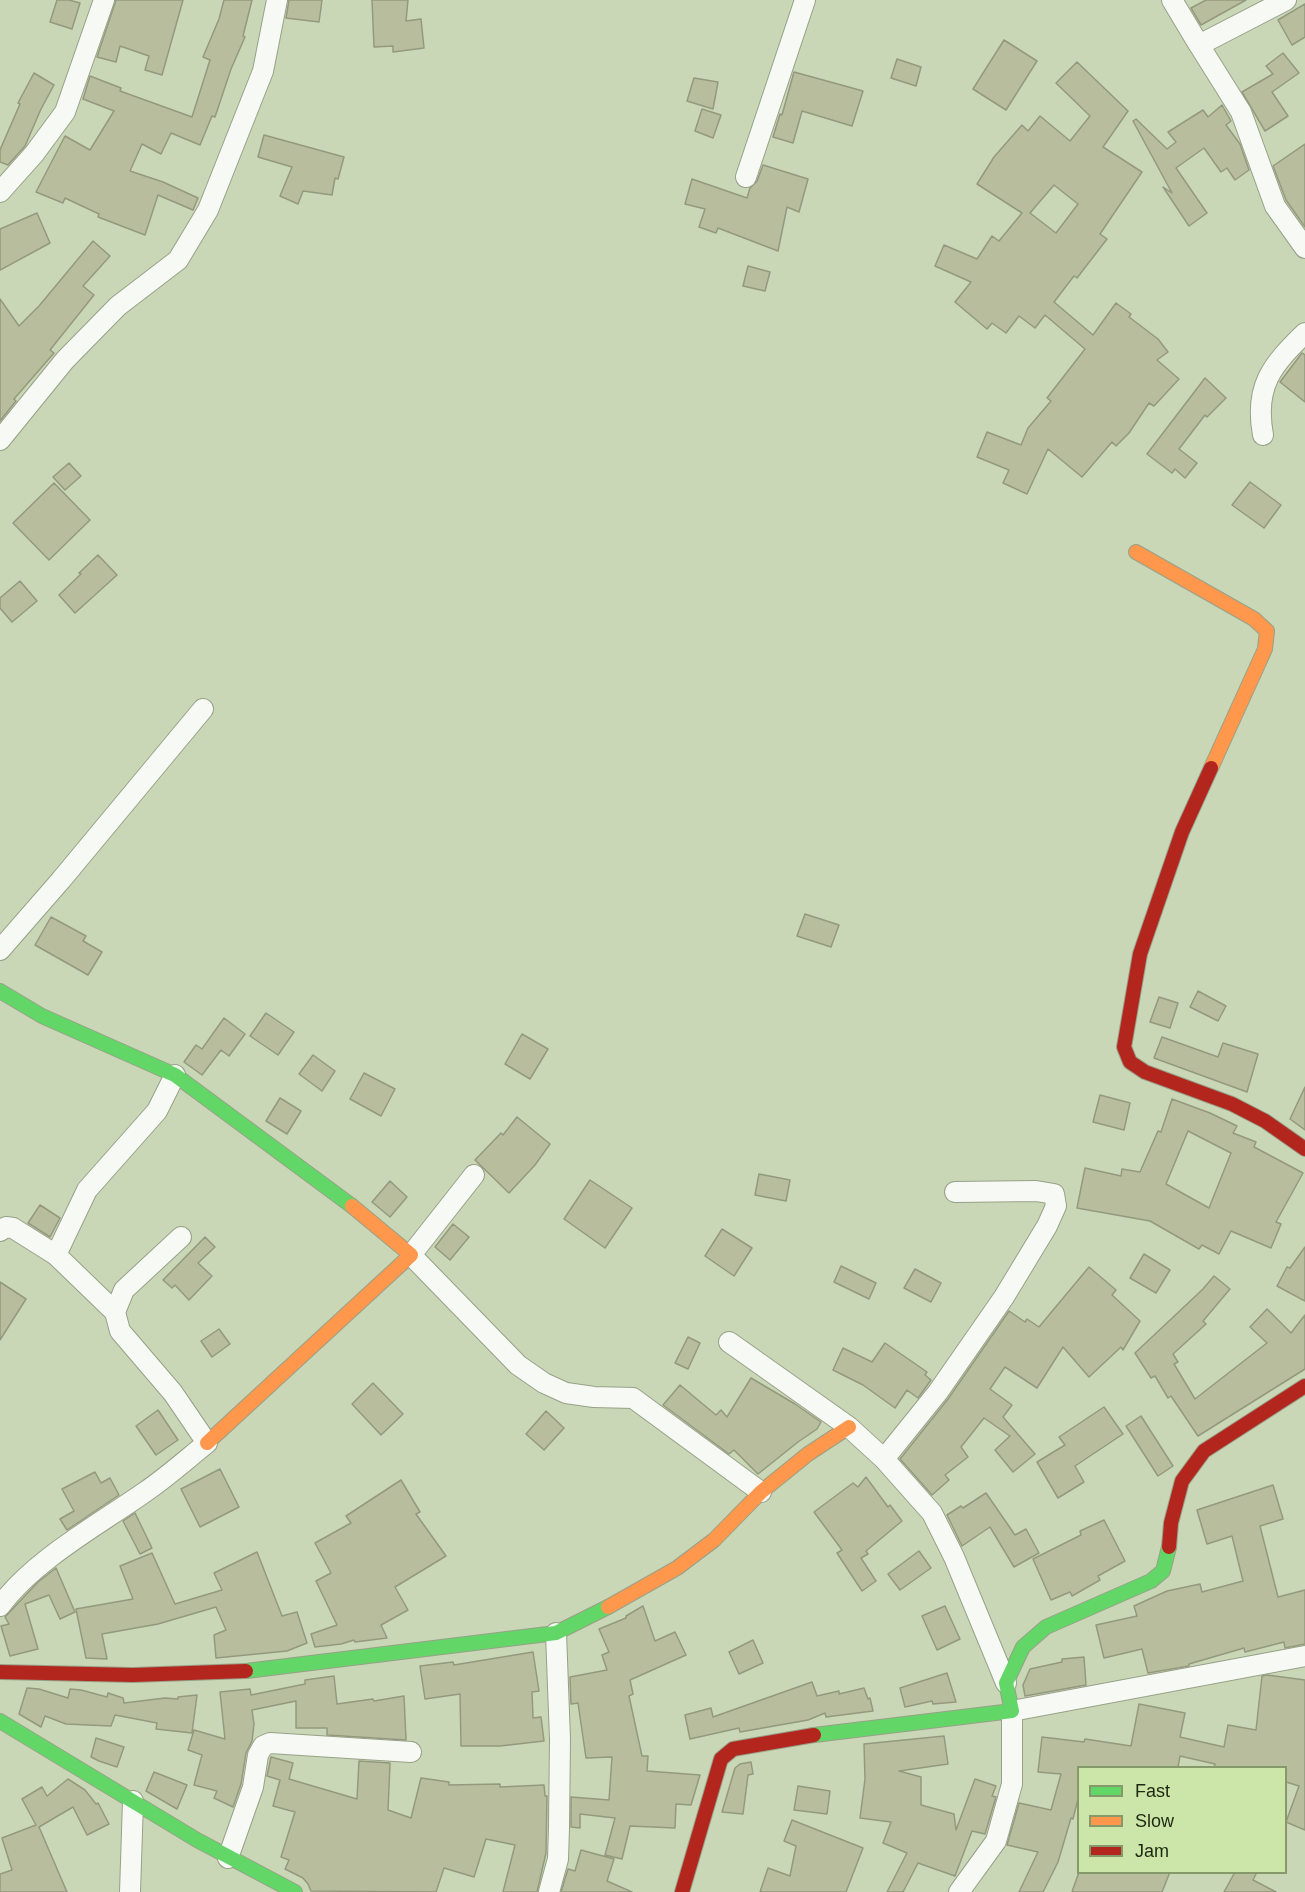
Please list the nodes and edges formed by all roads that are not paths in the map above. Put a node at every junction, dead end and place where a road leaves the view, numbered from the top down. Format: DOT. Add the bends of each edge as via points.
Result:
graph roads {
  1 [pos="104,0"];
  2 [pos="277,0"];
  3 [pos="805,0"];
  4 [pos="1172,0"];
  5 [pos="1286,0"];
  6 [pos="1199,45"];
  7 [pos="746,177"];
  8 [pos="0,192"];
  9 [pos="1305,248"];
  10 [pos="1305,333"];
  11 [pos="1263,435"];
  12 [pos="0,440"];
  13 [pos="1136,552"];
  14 [pos="203,709"];
  15 [pos="0,950"];
  16 [pos="0,992"];
  17 [pos="175,1075"];
  18 [pos="1305,1149"];
  19 [pos="474,1175"];
  20 [pos="955,1192"];
  21 [pos="0,1231"];
  22 [pos="182,1237"];
  23 [pos="56,1255"];
  24 [pos="411,1255"];
  25 [pos="114,1312"];
  26 [pos="729,1342"];
  27 [pos="1305,1386"];
  28 [pos="849,1427"];
  29 [pos="207,1443"];
  30 [pos="884,1459"];
  31 [pos="761,1492"];
  32 [pos="0,1606"];
  33 [pos="556,1633"];
  34 [pos="1305,1656"];
  35 [pos="0,1672"];
  36 [pos="1006,1683"];
  37 [pos="1012,1711"];
  38 [pos="0,1721"];
  39 [pos="411,1752"];
  40 [pos="133,1801"];
  41 [pos="228,1858"];
  42 [pos="130,1892"];
  43 [pos="296,1892"];
  44 [pos="549,1892"];
  45 [pos="682,1892"];
  46 [pos="959,1892"];
  1 -- 8 [label="street" via="65,112"];
  2 -- 12 [label="street" via="263,71 208,210 178,260 118,306 64,360"];
  3 -- 7 [label="street"];
  4 -- 6 [label="street"];
  5 -- 6 [label="street"];
  6 -- 9 [label="street" via="1241,112 1275,206"];
  10 -- 11 [label="street" via="1280,358 1266,383 1260,399"];
  13 -- 18 [label="street" via="1254,619 1267,631 1265,649 1182,832 1140,954 1124,1047 1130,1062 1145,1072 1232,1104 1266,1121"];
  14 -- 15 [label="street"];
  16 -- 17 [label="street" via="42,1016"];
  17 -- 23 [label="street" via="157,1111 87,1190"];
  17 -- 24 [label="street" via="338,1194"];
  19 -- 24 [label="street"];
  20 -- 30 [label="street" via="1036,1191 1054,1194 1056,1206 1004,1297 938,1392"];
  21 -- 23 [label="street" via="13,1228"];
  22 -- 25 [label="street" via="124,1290"];
  23 -- 25 [label="street"];
  24 -- 29 [label="street"];
  24 -- 31 [label="street" via="519,1365 544,1383 566,1393 633,1398"];
  25 -- 29 [label="street" via="120,1331 173,1393"];
  26 -- 28 [label="street"];
  27 -- 36 [label="street" via="1204,1451 1182,1481 1163,1570 1151,1581 1046,1627 1023,1647"];
  28 -- 30 [label="street"];
  28 -- 31 [label="street"];
  29 -- 32 [label="street" via="148,1490 65,1547 12,1590"];
  30 -- 36 [label="street" via="932,1513"];
  31 -- 33 [label="street" via="714,1540 677,1568"];
  33 -- 35 [label="street" via="234,1673"];
  33 -- 44 [label="street" via="559,1828 558,1859"];
  34 -- 37 [label="street"];
  36 -- 37 [label="street"];
  37 -- 45 [label="street" via="828,1732 733,1749 722,1759"];
  37 -- 46 [label="street" via="1012,1784 996,1842"];
  38 -- 40 [label="street"];
  39 -- 41 [label="street" via="270,1743 263,1746"];
  40 -- 41 [label="street"];
  40 -- 42 [label="street"];
  41 -- 43 [label="street"];
}
